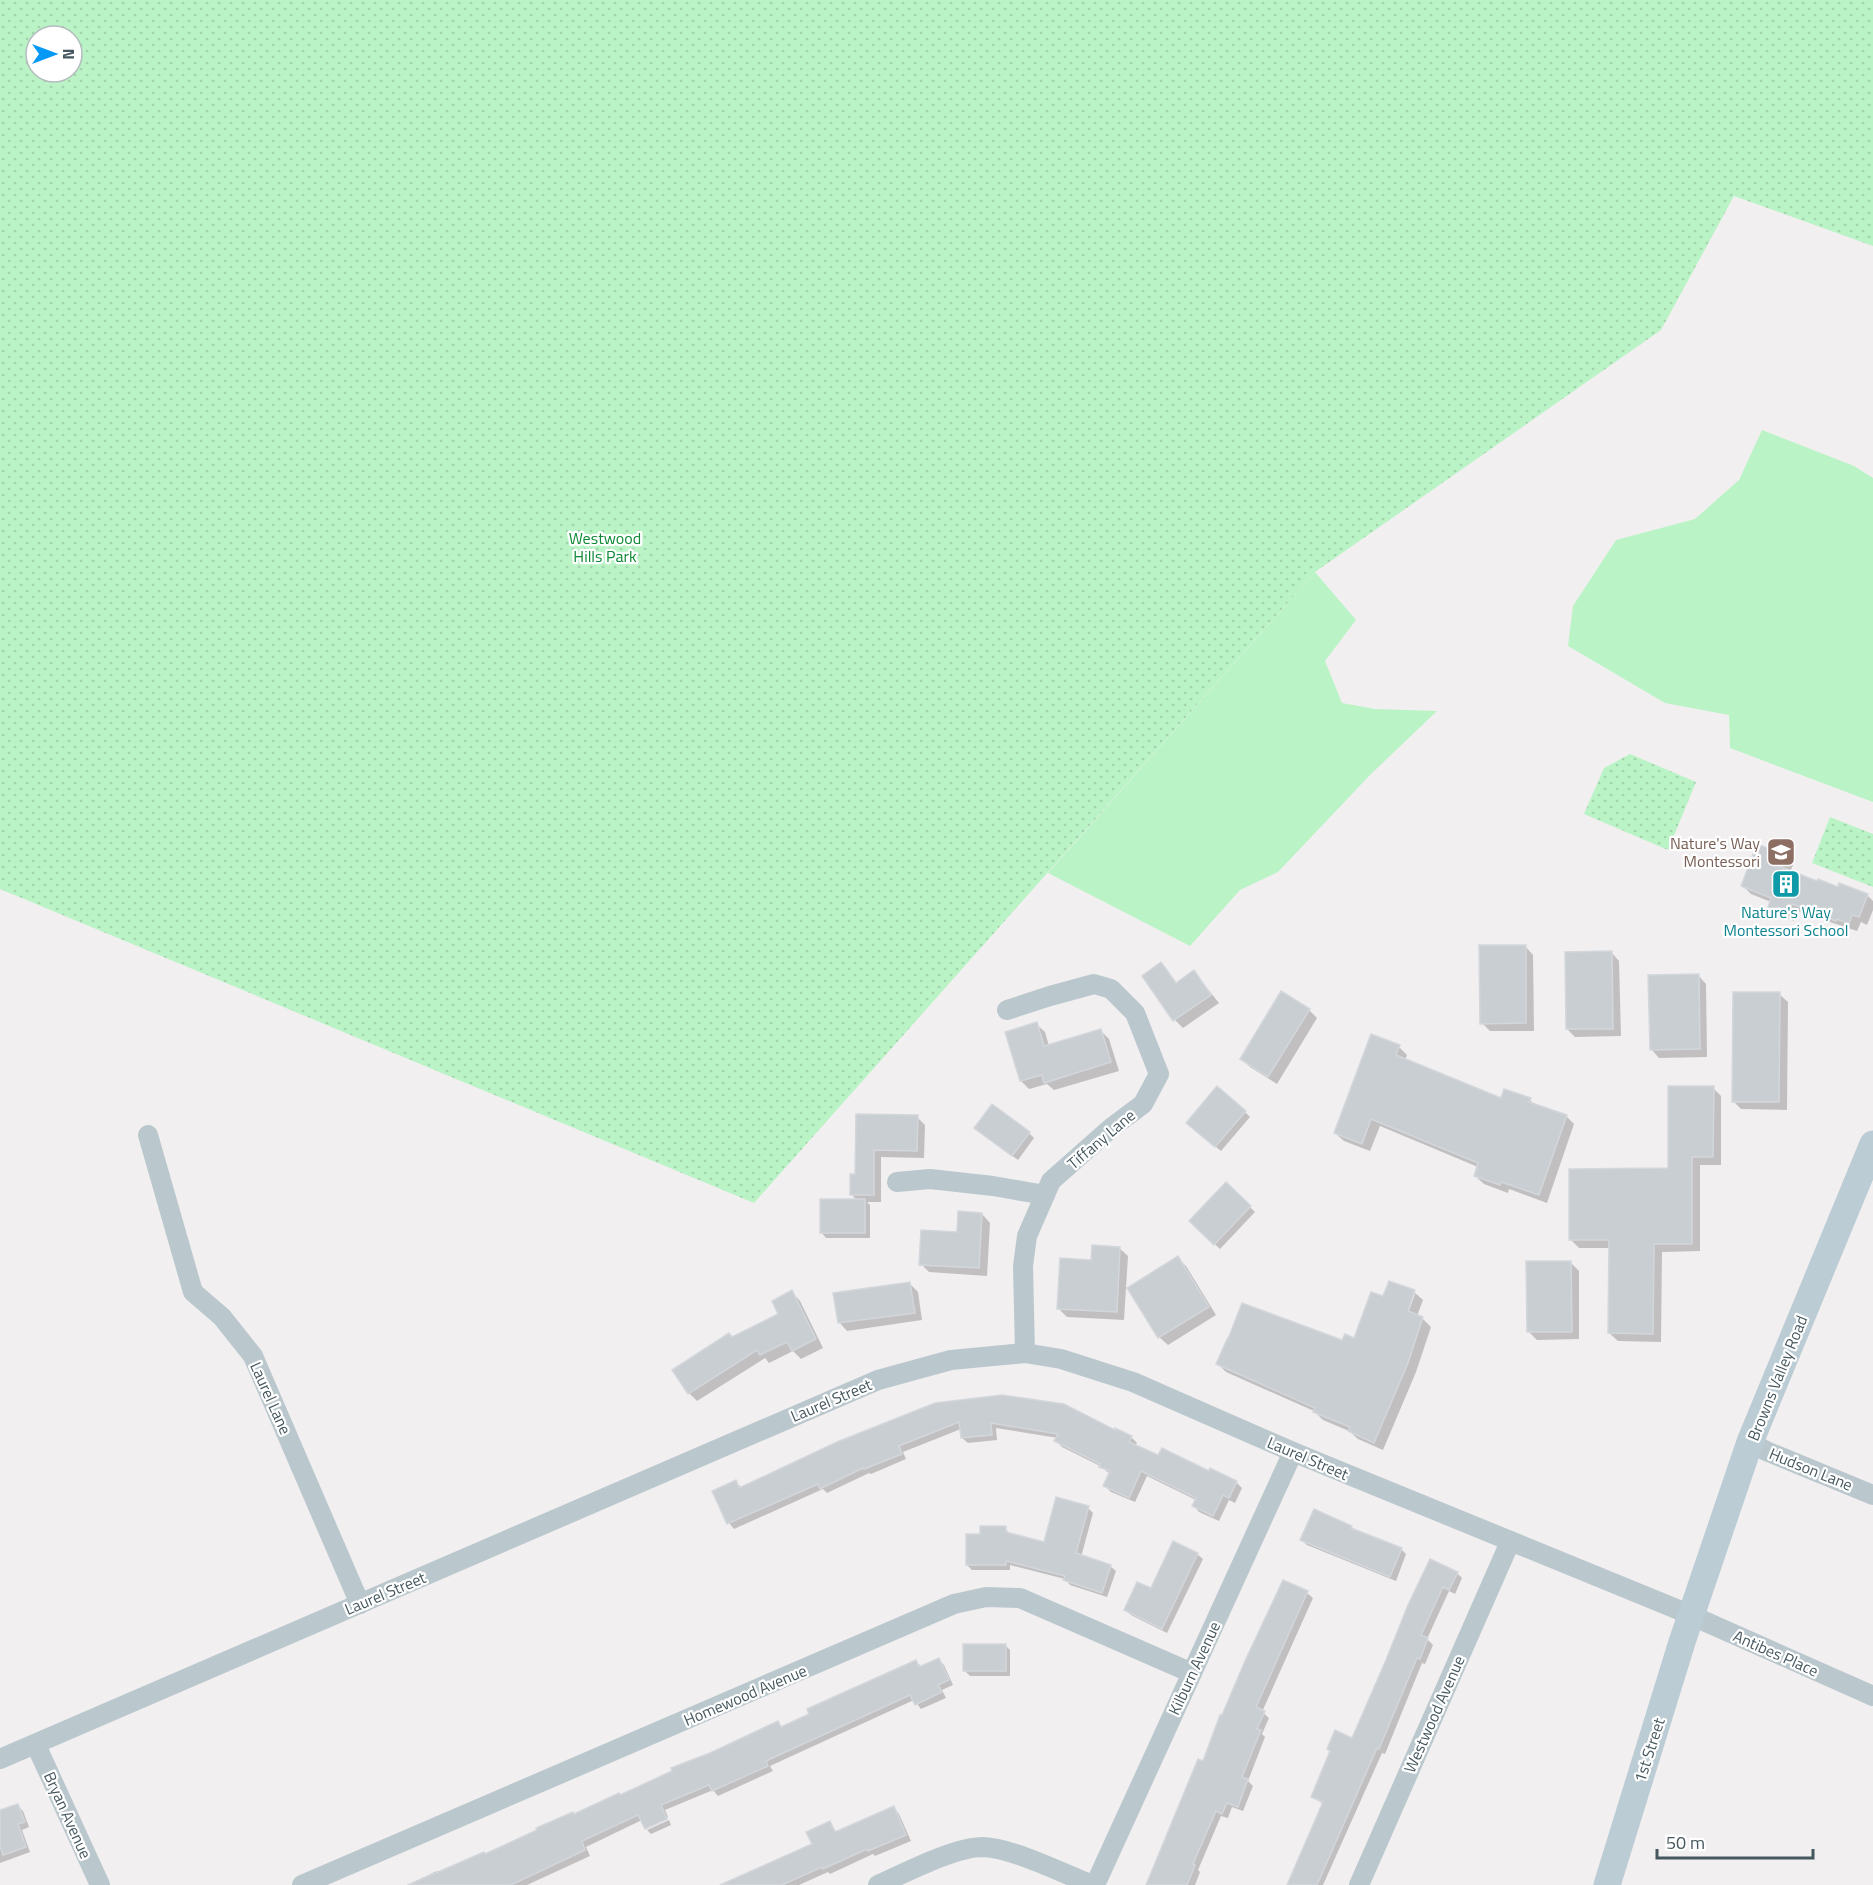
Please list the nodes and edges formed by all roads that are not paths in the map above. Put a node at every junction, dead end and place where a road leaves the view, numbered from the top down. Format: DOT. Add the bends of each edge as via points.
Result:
graph roads {
  1 [pos="1007,1010"];
  2 [pos="148,1136"];
  3 [pos="1873,1144"];
  4 [pos="897,1182"];
  5 [pos="1045,1195"];
  6 [pos="1025,1353"];
  7 [pos="1750,1442"];
  8 [pos="1293,1452"];
  9 [pos="1873,1495"];
  10 [pos="1510,1542"];
  11 [pos="360,1604"];
  12 [pos="1685,1612"];
  13 [pos="1192,1673"];
  14 [pos="1873,1696"];
  15 [pos="36,1745"];
  16 [pos="0,1760"];
  17 [pos="100,1885"];
  18 [pos="302,1885"];
  19 [pos="878,1885"];
  20 [pos="1093,1885"];
  21 [pos="1359,1885"];
  22 [pos="1607,1885"];
  1 -- 5 [label="street, Tiffany Lane" via="1094,984 1111,989 1135,1012 1158,1074 1143,1104 1051,1181"];
  2 -- 11 [label="street, Laurel Lane" via="193,1292 222,1317 254,1356"];
  3 -- 7 [label="main road, Browns Valley Road"];
  4 -- 5 [label="street" via="930,1179"];
  5 -- 6 [label="street, Tiffany Lane" via="1027,1236 1024,1256"];
  6 -- 8 [label="street, Laurel Street" via="1061,1359 1133,1382"];
  6 -- 11 [label="street, Laurel Street" via="951,1360 878,1380"];
  7 -- 9 [label="street, Hudson Lane"];
  7 -- 12 [label="main road, Browns Valley Road"];
  8 -- 10 [label="street, Laurel Street"];
  8 -- 13 [label="street, Kilburn Avenue"];
  10 -- 12 [label="street, Laurel Street"];
  10 -- 21 [label="street, Westwood Avenue"];
  11 -- 15 [label="street, Laurel Street"];
  12 -- 14 [label="street, Antibes Place"];
  12 -- 22 [label="main road, 1st Street"];
  13 -- 18 [label="street, Homewood Avenue" via="1020,1598 986,1597 954,1604"];
  13 -- 20 [label="street, Kilburn Avenue"];
  15 -- 16 [label="street, Laurel Street"];
  15 -- 17 [label="street, Bryan Avenue"];
  19 -- 20 [label="street" via="945,1856 980,1847 1002,1849"];
}
